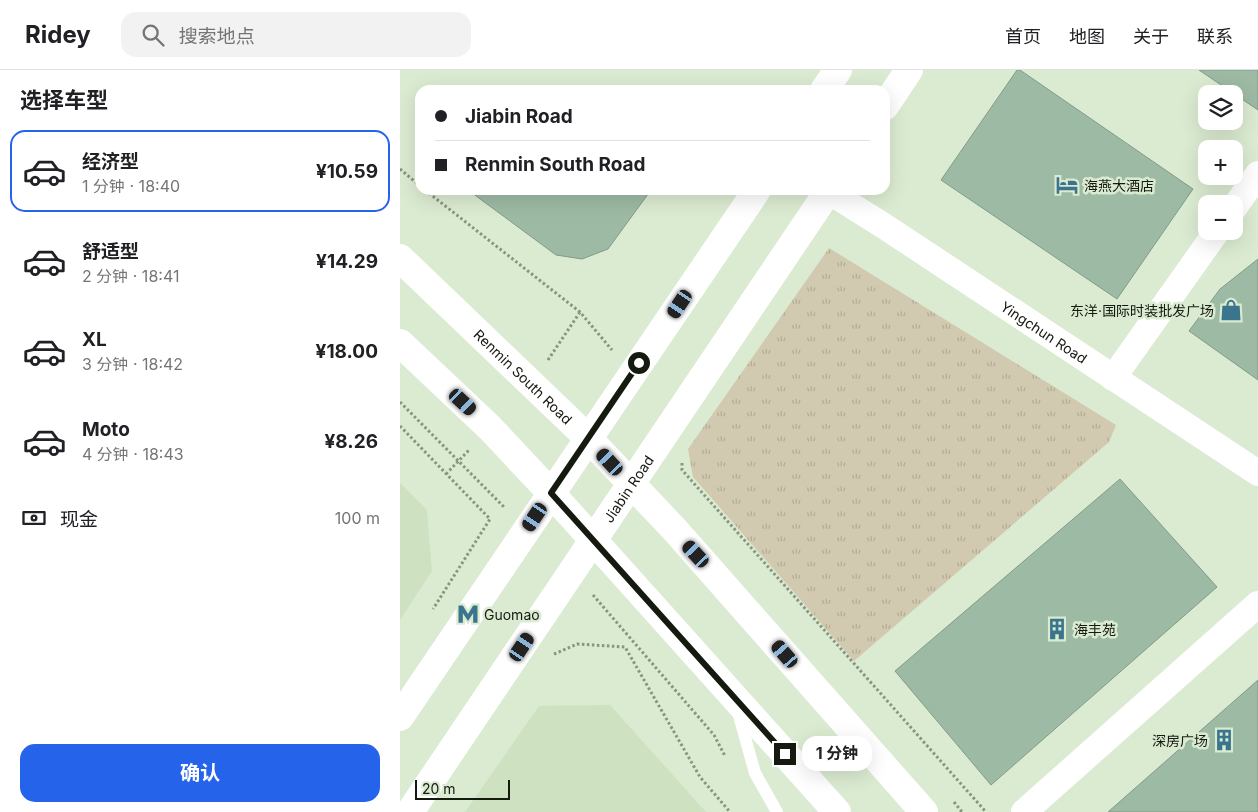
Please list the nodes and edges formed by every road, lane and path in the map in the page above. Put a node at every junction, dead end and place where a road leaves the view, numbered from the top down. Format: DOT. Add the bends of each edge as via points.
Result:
graph roads {
  1 [pos="838,70"];
  2 [pos="909,70"];
  3 [pos="828,85"];
  4 [pos="890,98"];
  5 [pos="400,169"];
  6 [pos="1258,174"];
  7 [pos="415,182"];
  8 [pos="431,195"];
  9 [pos="754,195"];
  10 [pos="825,195"];
  11 [pos="836,195"];
  12 [pos="1243,195"];
  13 [pos="1211,240"];
  14 [pos="400,258"];
  15 [pos="400,343"];
  16 [pos="632,374"];
  17 [pos="1113,378"];
  18 [pos="675,419"];
  19 [pos="400,426"];
  20 [pos="588,439"];
  21 [pos="1258,473"];
  22 [pos="631,484"];
  23 [pos="551,493"];
  24 [pos="594,540"];
  25 [pos="1258,604"];
  26 [pos="432,612"];
  27 [pos="546,657"];
  28 [pos="733,695"];
  29 [pos="400,717"];
  30 [pos="410,812"];
  31 [pos="730,812"];
  32 [pos="778,812"];
  33 [pos="837,812"];
  34 [pos="924,812"];
  35 [pos="986,812"];
  36 [pos="1024,812"];
  1 -- 3 [label="main road"];
  2 -- 4 [label="main road"];
  5 -- 7 [label="path"];
  6 -- 12 [label="street"];
  8 -- 16 [label="path" via="580,312"];
  9 -- 16 [label="main road"];
  10 -- 18 [label="main road, Jiabin Road"];
  11 -- 17 [label="street, Yingchun Road"];
  13 -- 17 [label="street"];
  14 -- 20 [label="main road, Renmin South Road"];
  15 -- 23 [label="main road"];
  16 -- 20 [label="main road"];
  17 -- 21 [label="street, Yingchun Road"];
  18 -- 22 [label="main road, Jiabin Road"];
  18 -- 35 [label="path" via="685,430 682,470"];
  19 -- 26 [label="path" via="490,519"];
  20 -- 22 [label="main road, Renmin South Road"];
  20 -- 23 [label="main road"];
  22 -- 24 [label="main road, Jiabin Road"];
  22 -- 34 [label="main road, Renmin South Road"];
  23 -- 24 [label="main road"];
  23 -- 29 [label="main road"];
  24 -- 28 [label="main road"];
  24 -- 30 [label="main road, Jiabin Road"];
  25 -- 36 [label="street"];
  27 -- 31 [label="path" via="577,644 625,647 700,777"];
  28 -- 32 [label="lane" via="755,773"];
  28 -- 33 [label="main road"];
}
